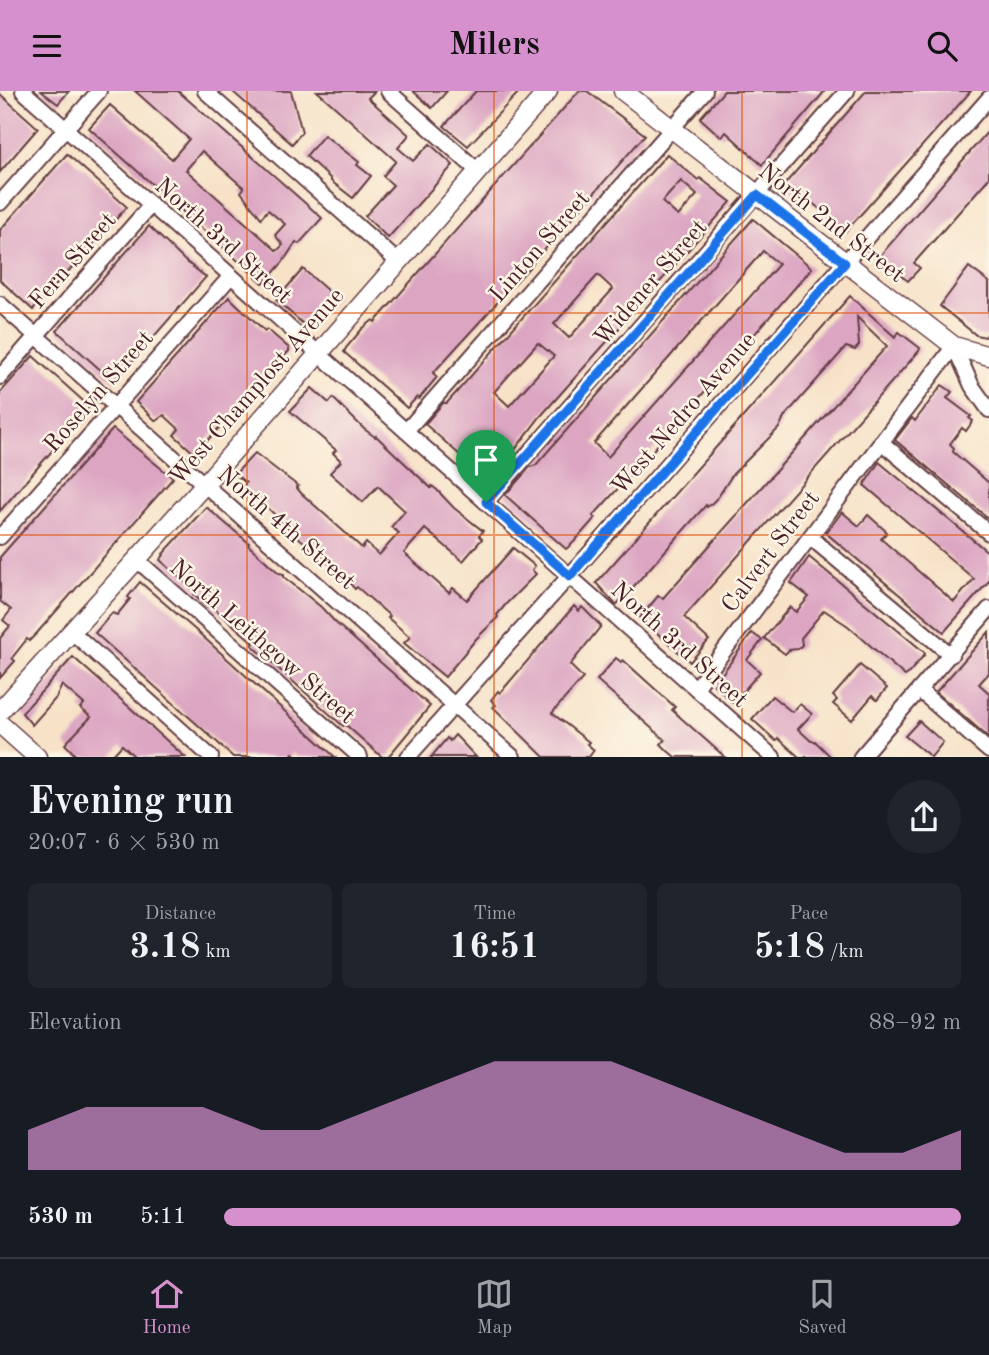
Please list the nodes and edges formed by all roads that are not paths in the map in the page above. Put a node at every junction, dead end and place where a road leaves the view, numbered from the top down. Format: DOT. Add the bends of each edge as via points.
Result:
graph roads {
  1 [pos="23,91"];
  2 [pos="99,91"];
  3 [pos="205,91"];
  4 [pos="388,91"];
  5 [pos="548,91"];
  6 [pos="623,91"];
  7 [pos="705,91"];
  8 [pos="847,91"];
  9 [pos="989,98"];
  10 [pos="672,128"];
  11 [pos="66,129"];
  12 [pos="478,171"];
  13 [pos="757,195"];
  14 [pos="0,203"];
  15 [pos="151,205"];
  16 [pos="397,261"];
  17 [pos="845,263"];
  18 [pos="231,276"];
  19 [pos="0,304"];
  20 [pos="36,336"];
  21 [pos="954,346"];
  22 [pos="317,353"];
  23 [pos="989,356"];
  24 [pos="0,377"];
  25 [pos="116,406"];
  26 [pos="989,409"];
  27 [pos="406,432"];
  28 [pos="881,442"];
  29 [pos="204,485"];
  30 [pos="486,502"];
  31 [pos="989,533"];
  32 [pos="0,537"];
  33 [pos="810,537"];
  34 [pos="136,559"];
  35 [pos="570,576"];
  36 [pos="989,609"];
  37 [pos="71,631"];
  38 [pos="951,655"];
  39 [pos="696,688"];
  40 [pos="919,690"];
  41 [pos="455,705"];
  42 [pos="0,711"];
  43 [pos="0,723"];
  44 [pos="989,751"];
  45 [pos="37,757"];
  46 [pos="211,757"];
  47 [pos="360,757"];
  48 [pos="408,757"];
  49 [pos="513,757"];
  50 [pos="773,757"];
  51 [pos="861,757"];
  1 -- 11 [label="street, North 3rd Street"];
  2 -- 11 [label="street"];
  3 -- 16 [label="street"];
  4 -- 12 [label="street"];
  5 -- 12 [label="street, West Champlost Avenue"];
  6 -- 10 [label="street, North 2nd Street"];
  7 -- 10 [label="street, Linton Street"];
  8 -- 13 [label="street, Widener Street"];
  9 -- 17 [label="street, West Nedro Avenue"];
  10 -- 13 [label="street, North 2nd Street"];
  10 -- 27 [label="street, Linton Street"];
  11 -- 14 [label="street"];
  11 -- 15 [label="street, North 3rd Street"];
  12 -- 16 [label="street, West Champlost Avenue"];
  13 -- 17 [label="street, North 2nd Street"];
  13 -- 30 [label="street, Widener Street"];
  15 -- 18 [label="street, North 3rd Street"];
  15 -- 20 [label="street, Fern Street"];
  16 -- 22 [label="street, West Champlost Avenue"];
  17 -- 21 [label="street, North 2nd Street"];
  17 -- 35 [label="street, West Nedro Avenue"];
  18 -- 22 [label="street, North 3rd Street"];
  18 -- 25 [label="street, Roselyn Street"];
  19 -- 20 [label="street, North 4th Street"];
  20 -- 24 [label="street, Fern Street"];
  20 -- 25 [label="street, North 4th Street"];
  21 -- 23 [label="street"];
  21 -- 26 [label="street, North 2nd Street" via="972,386"];
  21 -- 28 [label="street, Calvert Street"];
  22 -- 27 [label="street, North 3rd Street"];
  22 -- 29 [label="street, West Champlost Avenue"];
  25 -- 29 [label="street, North 4th Street"];
  25 -- 32 [label="street, Roselyn Street"];
  27 -- 30 [label="street, North 3rd Street"];
  28 -- 31 [label="street"];
  28 -- 33 [label="street, Calvert Street"];
  29 -- 34 [label="street, West Champlost Avenue"];
  29 -- 41 [label="street, North 4th Street"];
  30 -- 35 [label="street, North 3rd Street"];
  33 -- 38 [label="street"];
  33 -- 39 [label="street, Calvert Street"];
  34 -- 37 [label="street, West Champlost Avenue"];
  34 -- 47 [label="street, North Leithgow Street"];
  35 -- 39 [label="street, North 3rd Street"];
  35 -- 41 [label="street, West Nedro Avenue"];
  36 -- 38 [label="street"];
  37 -- 42 [label="street, West Champlost Avenue"];
  37 -- 46 [label="street"];
  38 -- 40 [label="street"];
  39 -- 50 [label="street, North 3rd Street"];
  40 -- 44 [label="street"];
  40 -- 51 [label="street"];
  41 -- 48 [label="street, West Nedro Avenue"];
  41 -- 49 [label="street, North 4th Street"];
  43 -- 45 [label="street"];
}
